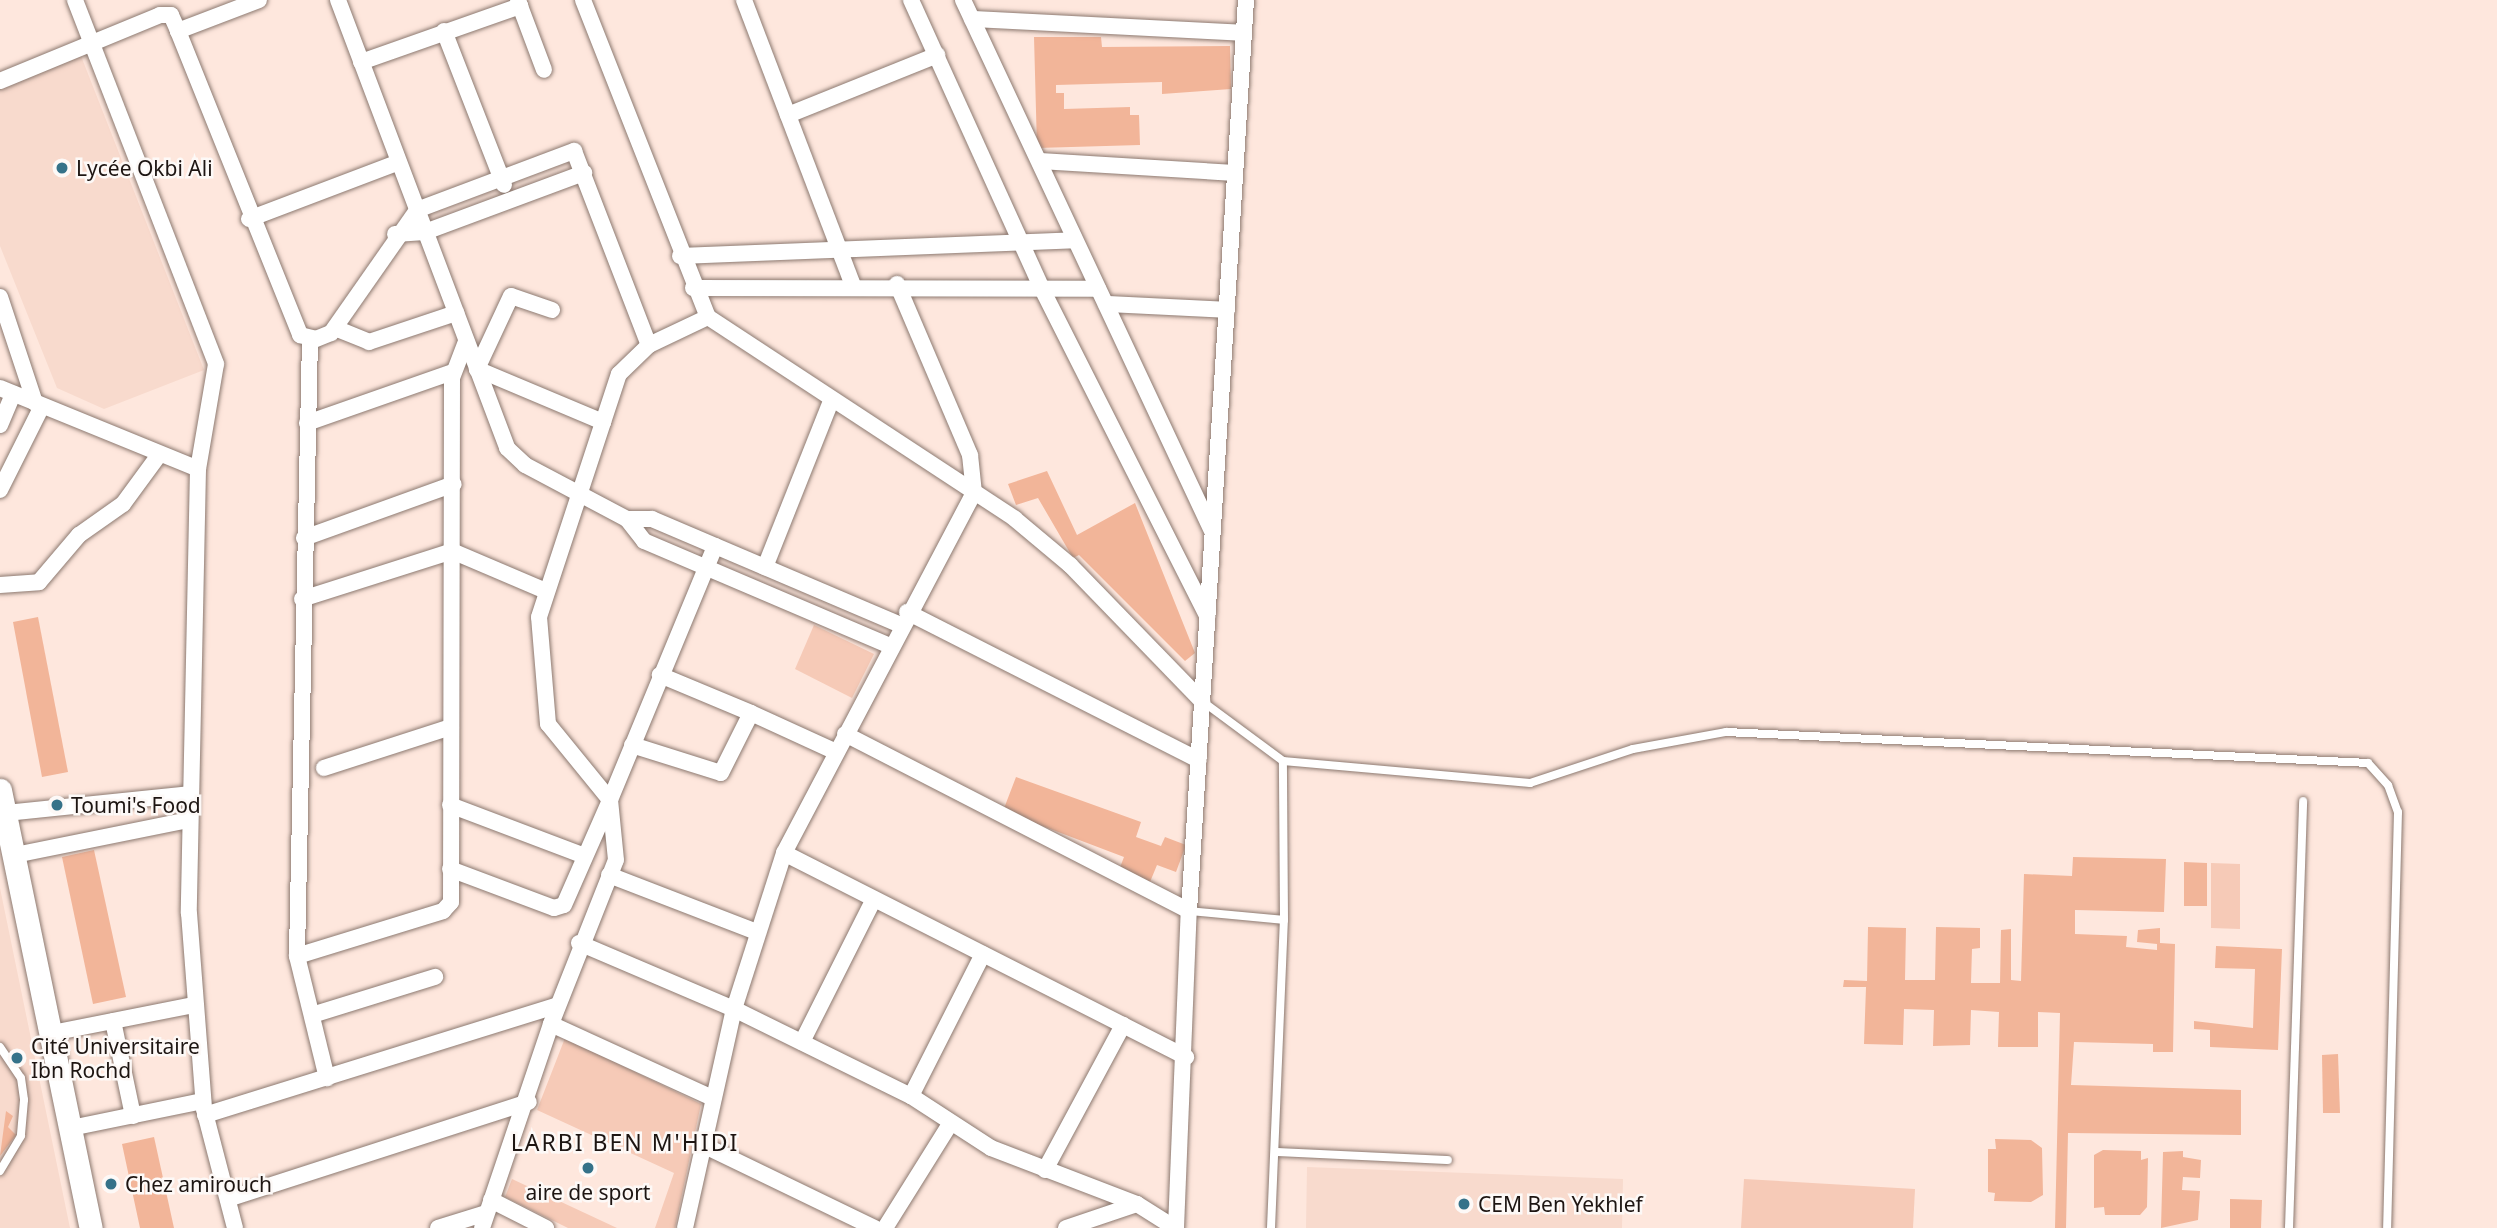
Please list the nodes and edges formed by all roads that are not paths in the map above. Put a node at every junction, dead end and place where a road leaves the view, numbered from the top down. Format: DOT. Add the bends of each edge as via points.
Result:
graph roads {
  1 [pos="75,0"];
  2 [pos="259,0"];
  3 [pos="338,0"];
  4 [pos="744,0"];
  5 [pos="911,0"];
  6 [pos="963,0"];
  7 [pos="1246,0"];
  8 [pos="585,1"];
  9 [pos="519,3"];
  10 [pos="972,19"];
  11 [pos="178,31"];
  12 [pos="444,31"];
  13 [pos="1244,33"];
  14 [pos="92,43"];
  15 [pos="937,55"];
  16 [pos="361,62"];
  17 [pos="544,70"];
  18 [pos="0,81"];
  19 [pos="788,115"];
  20 [pos="1040,161"];
  21 [pos="399,162"];
  22 [pos="584,173"];
  23 [pos="1235,173"];
  24 [pos="502,178"];
  25 [pos="510,200"];
  26 [pos="417,210"];
  27 [pos="250,219"];
  28 [pos="425,232"];
  29 [pos="396,234"];
  30 [pos="1075,240"];
  31 [pos="1020,241"];
  32 [pos="838,246"];
  33 [pos="680,256"];
  34 [pos="897,284"];
  35 [pos="853,285"];
  36 [pos="1041,286"];
  37 [pos="692,288"];
  38 [pos="1098,289"];
  39 [pos="0,297"];
  40 [pos="1106,304"];
  41 [pos="552,310"];
  42 [pos="1227,310"];
  43 [pos="456,313"];
  44 [pos="708,317"];
  45 [pos="335,328"];
  46 [pos="310,338"];
  47 [pos="466,341"];
  48 [pos="649,345"];
  49 [pos="477,369"];
  50 [pos="453,372"];
  51 [pos="6,391"];
  52 [pos="831,401"];
  53 [pos="39,405"];
  54 [pos="1,420"];
  55 [pos="307,422"];
  56 [pos="603,422"];
  57 [pos="159,455"];
  58 [pos="198,469"];
  59 [pos="454,484"];
  60 [pos="0,490"];
  61 [pos="974,493"];
  62 [pos="584,495"];
  63 [pos="627,519"];
  64 [pos="1213,533"];
  65 [pos="304,538"];
  66 [pos="715,546"];
  67 [pos="452,551"];
  68 [pos="705,566"];
  69 [pos="765,567"];
  70 [pos="0,585"];
  71 [pos="814,588"];
  72 [pos="546,591"];
  73 [pos="302,599"];
  74 [pos="804,609"];
  75 [pos="1207,616"];
  76 [pos="904,618"];
  77 [pos="890,646"];
  78 [pos="660,675"];
  79 [pos="1202,701"];
  80 [pos="751,713"];
  81 [pos="451,727"];
  82 [pos="845,734"];
  83 [pos="632,744"];
  84 [pos="836,751"];
  85 [pos="1199,760"];
  86 [pos="1283,761"];
  87 [pos="324,768"];
  88 [pos="0,790"];
  89 [pos="188,794"];
  90 [pos="610,800"];
  91 [pos="2302,802"];
  92 [pos="450,805"];
  93 [pos="6,813"];
  94 [pos="188,820"];
  95 [pos="784,853"];
  96 [pos="15,855"];
  97 [pos="585,856"];
  98 [pos="450,869"];
  99 [pos="609,875"];
  100 [pos="874,899"];
  101 [pos="1189,911"];
  102 [pos="1284,920"];
  103 [pos="757,932"];
  104 [pos="579,943"];
  105 [pos="983,954"];
  106 [pos="297,956"];
  107 [pos="435,977"];
  108 [pos="194,1005"];
  109 [pos="556,1006"];
  110 [pos="734,1009"];
  111 [pos="312,1015"];
  112 [pos="113,1021"];
  113 [pos="551,1024"];
  114 [pos="1123,1025"];
  115 [pos="52,1032"];
  116 [pos="802,1042"];
  117 [pos="0,1047"];
  118 [pos="1186,1057"];
  119 [pos="327,1078"];
  120 [pos="911,1096"];
  121 [pos="713,1098"];
  122 [pos="529,1102"];
  123 [pos="204,1108"];
  124 [pos="132,1116"];
  125 [pos="950,1124"];
  126 [pos="71,1128"];
  127 [pos="703,1145"];
  128 [pos="1276,1152"];
  129 [pos="1448,1160"];
  130 [pos="1045,1170"];
  131 [pos="0,1171"];
  132 [pos="228,1199"];
  133 [pos="1137,1204"];
  134 [pos="486,1214"];
  135 [pos="91,1228"];
  136 [pos="235,1228"];
  137 [pos="438,1228"];
  138 [pos="546,1228"];
  139 [pos="685,1228"];
  140 [pos="875,1228"];
  141 [pos="885,1228"];
  142 [pos="1066,1228"];
  143 [pos="1175,1228"];
  144 [pos="1271,1228"];
  145 [pos="2289,1228"];
  146 [pos="2387,1228"];
  1 -- 14 [label="street"];
  2 -- 11 [label="street"];
  3 -- 16 [label="street"];
  4 -- 19 [label="street"];
  5 -- 15 [label="street"];
  6 -- 10 [label="street"];
  7 -- 13 [label="street"];
  8 -- 33 [label="street"];
  9 -- 12 [label="street"];
  9 -- 17 [label="street"];
  10 -- 13 [label="street"];
  10 -- 20 [label="street"];
  11 -- 14 [label="street" via="165,13"];
  11 -- 27 [label="street"];
  12 -- 16 [label="street"];
  12 -- 24 [label="street"];
  13 -- 23 [label="street"];
  14 -- 18 [label="street"];
  14 -- 58 [label="street" via="213,350 216,376"];
  15 -- 19 [label="street"];
  15 -- 31 [label="street"];
  16 -- 21 [label="street"];
  19 -- 32 [label="street"];
  20 -- 23 [label="street"];
  20 -- 30 [label="street"];
  21 -- 26 [label="street"];
  21 -- 27 [label="street"];
  22 -- 24 [label="street" via="574,151"];
  22 -- 25 [label="street"];
  22 -- 48 [label="street"];
  23 -- 42 [label="street"];
  24 -- 25 [label="street"];
  24 -- 26 [label="street"];
  25 -- 28 [label="street"];
  26 -- 28 [label="street"];
  26 -- 29 [label="street"];
  27 -- 46 [label="street" via="289,319"];
  28 -- 29 [label="street"];
  28 -- 43 [label="street"];
  29 -- 45 [label="street"];
  30 -- 31 [label="street"];
  30 -- 38 [label="street"];
  31 -- 32 [label="street"];
  31 -- 36 [label="street"];
  32 -- 33 [label="street"];
  32 -- 35 [label="street"];
  33 -- 37 [label="street"];
  34 -- 35 [label="street"];
  34 -- 36 [label="street"];
  34 -- 61 [label="street" via="970,455"];
  35 -- 37 [label="street"];
  36 -- 38 [label="street"];
  36 -- 75 [label="street"];
  37 -- 44 [label="street"];
  38 -- 40 [label="street"];
  39 -- 53 [label="street"];
  40 -- 42 [label="street"];
  40 -- 64 [label="street"];
  41 -- 49 [label="street" via="512,296"];
  42 -- 64 [label="street"];
  43 -- 45 [label="street" via="369,342"];
  43 -- 47 [label="street"];
  44 -- 48 [label="street"];
  44 -- 52 [label="street"];
  45 -- 46 [label="street"];
  46 -- 55 [label="street"];
  47 -- 49 [label="street"];
  47 -- 50 [label="street"];
  48 -- 56 [label="street" via="620,374"];
  49 -- 56 [label="street"];
  49 -- 62 [label="street" via="507,448 525,465"];
  50 -- 55 [label="street"];
  50 -- 59 [label="street"];
  51 -- 53 [label="street"];
  51 -- 54 [label="street"];
  52 -- 61 [label="street"];
  52 -- 69 [label="street"];
  53 -- 57 [label="street"];
  53 -- 60 [label="street"];
  55 -- 65 [label="street"];
  56 -- 62 [label="street"];
  57 -- 58 [label="street"];
  57 -- 70 [label="street" via="123,504 79,535 39,582"];
  58 -- 89 [label="street"];
  59 -- 65 [label="street"];
  59 -- 67 [label="street"];
  61 -- 76 [label="street"];
  61 -- 79 [label="street" via="1070,565"];
  62 -- 63 [label="street"];
  62 -- 72 [label="street"];
  63 -- 66 [label="street" via="652,519"];
  63 -- 68 [label="street" via="644,541"];
  64 -- 75 [label="street"];
  65 -- 73 [label="street"];
  66 -- 68 [label="street"];
  66 -- 69 [label="street"];
  67 -- 72 [label="street"];
  67 -- 73 [label="street"];
  67 -- 81 [label="street"];
  68 -- 74 [label="street"];
  68 -- 78 [label="street"];
  69 -- 71 [label="street"];
  71 -- 74 [label="street"];
  71 -- 76 [label="street"];
  72 -- 90 [label="street" via="539,627 548,724"];
  73 -- 106 [label="street"];
  74 -- 77 [label="street"];
  75 -- 79 [label="street"];
  76 -- 77 [label="street"];
  76 -- 85 [label="street"];
  77 -- 82 [label="street"];
  78 -- 80 [label="street"];
  78 -- 83 [label="street"];
  79 -- 85 [label="street"];
  79 -- 86 [label="lane"];
  80 -- 83 [label="street" via="721,773"];
  80 -- 84 [label="street"];
  81 -- 87 [label="street"];
  81 -- 92 [label="street"];
  82 -- 84 [label="street"];
  82 -- 101 [label="street"];
  83 -- 90 [label="street"];
  84 -- 95 [label="street"];
  85 -- 101 [label="street"];
  86 -- 102 [label="lane"];
  86 -- 146 [label="lane" via="1530,783 1633,748 1726,732 2368,764 2388,785 2398,812"];
  88 -- 93 [label="main road"];
  89 -- 93 [label="street"];
  89 -- 94 [label="street"];
  90 -- 97 [label="street"];
  90 -- 99 [label="street" via="618,842"];
  91 -- 145 [label="lane"];
  92 -- 97 [label="street"];
  92 -- 98 [label="street"];
  93 -- 96 [label="main road"];
  94 -- 96 [label="street"];
  94 -- 108 [label="street"];
  95 -- 100 [label="street"];
  95 -- 103 [label="street"];
  96 -- 115 [label="main road"];
  97 -- 98 [label="street" via="558,908"];
  98 -- 106 [label="street" via="446,909"];
  99 -- 103 [label="street"];
  99 -- 104 [label="street"];
  100 -- 105 [label="street"];
  100 -- 116 [label="street"];
  101 -- 102 [label="lane"];
  101 -- 118 [label="street"];
  102 -- 128 [label="lane"];
  103 -- 110 [label="street"];
  104 -- 109 [label="street"];
  104 -- 110 [label="street"];
  105 -- 114 [label="street"];
  105 -- 120 [label="street"];
  106 -- 111 [label="street"];
  107 -- 111 [label="street"];
  108 -- 112 [label="street"];
  108 -- 123 [label="street"];
  109 -- 113 [label="street"];
  109 -- 119 [label="street"];
  110 -- 116 [label="street"];
  110 -- 121 [label="street"];
  111 -- 119 [label="street"];
  112 -- 115 [label="street"];
  112 -- 124 [label="street"];
  113 -- 121 [label="street"];
  113 -- 122 [label="street"];
  114 -- 118 [label="street"];
  114 -- 130 [label="street"];
  115 -- 126 [label="main road"];
  116 -- 120 [label="street"];
  117 -- 131 [label="lane" via="21,1078 24,1100 21,1136"];
  118 -- 143 [label="street"];
  119 -- 123 [label="street"];
  120 -- 125 [label="street"];
  121 -- 127 [label="street"];
  122 -- 132 [label="street"];
  122 -- 134 [label="street"];
  123 -- 124 [label="street"];
  123 -- 132 [label="street"];
  124 -- 126 [label="street"];
  125 -- 130 [label="street"];
  125 -- 141 [label="street"];
  126 -- 135 [label="main road"];
  127 -- 139 [label="street"];
  127 -- 140 [label="street"];
  128 -- 129 [label="lane"];
  128 -- 144 [label="lane"];
  130 -- 133 [label="street"];
  132 -- 136 [label="street"];
  133 -- 142 [label="street"];
  133 -- 143 [label="street"];
  134 -- 137 [label="street"];
  134 -- 138 [label="street"];
}
